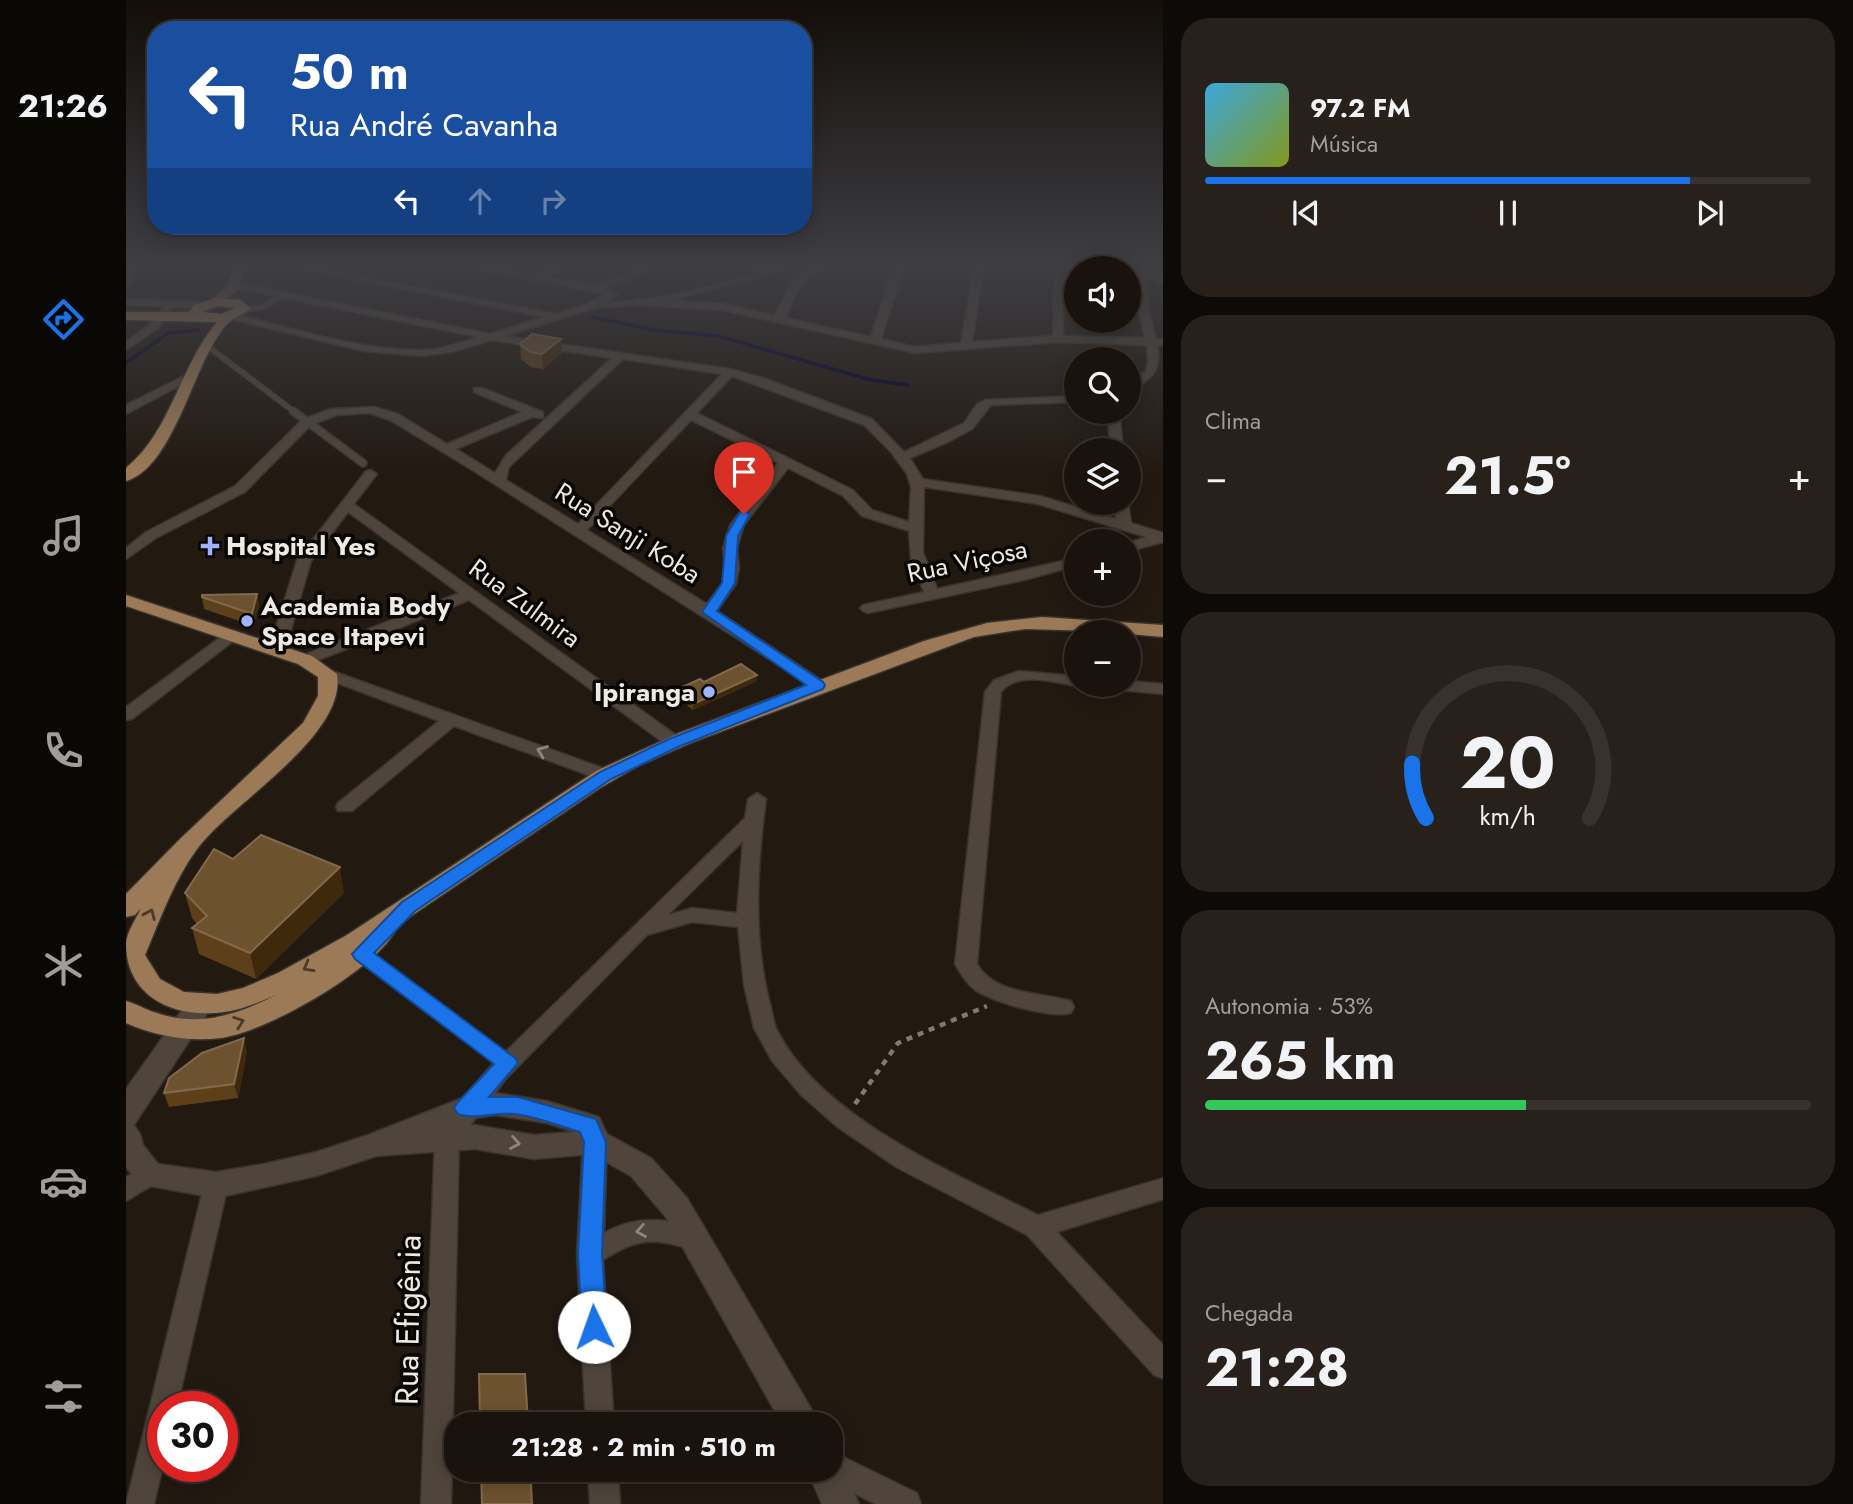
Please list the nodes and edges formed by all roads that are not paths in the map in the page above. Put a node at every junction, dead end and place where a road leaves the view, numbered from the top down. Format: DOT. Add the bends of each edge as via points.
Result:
graph roads {
  1 [pos="205,335"];
  2 [pos="310,335"];
  3 [pos="483,335"];
  4 [pos="497,335"];
  5 [pos="847,335"];
  6 [pos="877,335"];
  7 [pos="968,335"];
  8 [pos="1058,335"];
  9 [pos="1149,335"];
  10 [pos="492,337"];
  11 [pos="1058,339"];
  12 [pos="1150,340"];
  13 [pos="875,342"];
  14 [pos="1163,342"];
  15 [pos="206,345"];
  16 [pos="966,347"];
  17 [pos="621,355"];
  18 [pos="730,372"];
  19 [pos="190,376"];
  20 [pos="1141,378"];
  21 [pos="478,390"];
  22 [pos="1064,399"];
  23 [pos="126,410"];
  24 [pos="533,412"];
  25 [pos="691,415"];
  26 [pos="552,420"];
  27 [pos="307,422"];
  28 [pos="446,449"];
  29 [pos="901,457"];
  30 [pos="786,462"];
  31 [pos="367,468"];
  32 [pos="126,476"];
  33 [pos="499,481"];
  34 [pos="917,482"];
  35 [pos="347,505"];
  36 [pos="1123,515"];
  37 [pos="1124,526"];
  38 [pos="916,529"];
  39 [pos="578,532"];
  40 [pos="1162,537"];
  41 [pos="1141,543"];
  42 [pos="126,555"];
  43 [pos="1064,565"];
  44 [pos="932,593"];
  45 [pos="471,594"];
  46 [pos="127,601"];
  47 [pos="868,608"];
  48 [pos="709,612"];
  49 [pos="1163,631"];
  50 [pos="231,636"];
  51 [pos="276,650"];
  52 [pos="305,660"];
  53 [pos="327,674"];
  54 [pos="1064,680"];
  55 [pos="818,685"];
  56 [pos="1141,687"];
  57 [pos="1163,689"];
  58 [pos="126,715"];
  59 [pos="453,718"];
  60 [pos="674,743"];
  61 [pos="606,775"];
  62 [pos="345,807"];
  63 [pos="188,844"];
  64 [pos="408,906"];
  65 [pos="126,909"];
  66 [pos="747,921"];
  67 [pos="637,932"];
  68 [pos="129,954"];
  69 [pos="362,954"];
  70 [pos="201,1003"];
  71 [pos="1063,1007"];
  72 [pos="126,1011"];
  73 [pos="186,1030"];
  74 [pos="508,1063"];
  75 [pos="465,1108"];
  76 [pos="126,1116"];
  77 [pos="126,1134"];
  78 [pos="447,1138"];
  79 [pos="595,1142"];
  80 [pos="376,1144"];
  81 [pos="137,1182"];
  82 [pos="216,1185"];
  83 [pos="1163,1188"];
  84 [pos="1036,1227"];
  85 [pos="695,1239"];
  86 [pos="590,1254"];
  87 [pos="1163,1365"];
  88 [pos="167,1391"];
  89 [pos="599,1412"];
  90 [pos="794,1412"];
  91 [pos="147,1472"];
  92 [pos="843,1472"];
  93 [pos="604,1482"];
  94 [pos="831,1482"];
  95 [pos="139,1504"];
  96 [pos="436,1504"];
  97 [pos="605,1504"];
  98 [pos="841,1504"];
  99 [pos="906,1504"];
  1 -- 15 [label="main road"];
  2 -- 10 [label="street" via="408,353 452,349"];
  3 -- 10 [label="street"];
  4 -- 10 [label="street"];
  5 -- 13 [label="street"];
  6 -- 13 [label="street"];
  7 -- 16 [label="street"];
  8 -- 11 [label="street"];
  9 -- 12 [label="street"];
  10 -- 17 [label="street"];
  11 -- 12 [label="street"];
  11 -- 16 [label="street"];
  12 -- 14 [label="street"];
  12 -- 20 [label="street" via="1152,370"];
  13 -- 16 [label="street" via="915,350"];
  15 -- 19 [label="main road"];
  15 -- 27 [label="lane"];
  17 -- 18 [label="street"];
  17 -- 26 [label="street"];
  18 -- 25 [label="street"];
  18 -- 29 [label="street" via="868,422"];
  19 -- 23 [label="street"];
  19 -- 32 [label="main road" via="167,434"];
  21 -- 24 [label="street"];
  22 -- 29 [label="street" via="989,402 978,408 971,424"];
  24 -- 26 [label="street"];
  24 -- 28 [label="street"];
  25 -- 30 [label="street"];
  25 -- 39 [label="street"];
  26 -- 33 [label="street" via="503,466"];
  27 -- 28 [label="street, Rua Sanji Koba" via="335,412 370,409 394,417"];
  27 -- 31 [label="lane"];
  27 -- 42 [label="street" via="240,489 161,529"];
  28 -- 33 [label="street, Rua Sanji Koba"];
  29 -- 34 [label="street"];
  30 -- 38 [label="street" via="848,493 867,513"];
  30 -- 48 [label="street" via="737,525 730,548 729,583"];
  31 -- 35 [label="street"];
  33 -- 39 [label="street, Rua Sanji Koba"];
  34 -- 37 [label="street" via="1040,500"];
  34 -- 38 [label="street"];
  35 -- 45 [label="street, Rua Zulmira"];
  35 -- 51 [label="street" via="304,560"];
  36 -- 37 [label="street"];
  37 -- 40 [label="street"];
  38 -- 44 [label="street" via="914,554"];
  39 -- 48 [label="street, Rua Sanji Koba"];
  40 -- 41 [label="street"];
  43 -- 44 [label="street, Rua Viçosa"];
  44 -- 47 [label="street, Rua Viçosa"];
  45 -- 52 [label="street"];
  45 -- 60 [label="street, Rua Zulmira"];
  46 -- 50 [label="main road"];
  48 -- 55 [label="street, Rua Sanji Koba"];
  49 -- 55 [label="main road" via="1027,623 989,628 946,638"];
  50 -- 51 [label="main road"];
  50 -- 58 [label="street"];
  51 -- 52 [label="main road"];
  52 -- 53 [label="main road"];
  53 -- 59 [label="street"];
  53 -- 63 [label="main road" via="330,690 311,727"];
  54 -- 71 [label="street" via="1009,678 993,692 966,964 980,983 1011,996"];
  55 -- 60 [label="main road"];
  56 -- 57 [label="street"];
  61 -- 59 [label="street, one-way"];
  59 -- 62 [label="street"];
  60 -- 61 [label="main road"];
  61 -- 64 [label="main road"];
  63 -- 65 [label="main road"];
  68 -- 63 [label="main road, one-way"];
  64 -- 69 [label="main road"];
  64 -- 70 [label="main road, one-way" via="285,980 223,1004"];
  66 -- 67 [label="street" via="692,915"];
  66 -- 67 [label="street" via="756,809"];
  66 -- 84 [label="street" via="765,1028 780,1055 808,1088 905,1160"];
  67 -- 74 [label="street"];
  68 -- 70 [label="main road" via="151,987 170,999"];
  73 -- 69 [label="main road, one-way" via="223,1028 254,1017 303,995"];
  69 -- 74 [label="lane"];
  70 -- 73 [label="street"];
  72 -- 73 [label="main road" via="148,1023"];
  73 -- 76 [label="street" via="137,1090"];
  74 -- 75 [label="street"];
  75 -- 78 [label="street"];
  75 -- 79 [label="street" via="496,1104 547,1112 589,1125"];
  75 -- 80 [label="street"];
  77 -- 81 [label="street"];
  78 -- 79 [label="street, one-way" via="475,1137 534,1147"];
  78 -- 80 [label="street"];
  78 -- 96 [label="street, Rua Efigênia"];
  79 -- 85 [label="street" via="641,1167 676,1207"];
  79 -- 86 [label="street"];
  80 -- 82 [label="street" via="316,1164"];
  81 -- 82 [label="street"];
  82 -- 88 [label="street"];
  83 -- 84 [label="street"];
  84 -- 87 [label="street"];
  85 -- 86 [label="street, one-way" via="664,1229 638,1229"];
  85 -- 90 [label="street"];
  86 -- 89 [label="street"];
  91 -- 95 [label="street"];
  92 -- 99 [label="street"];
  93 -- 97 [label="street"];
  94 -- 98 [label="street"];
}
